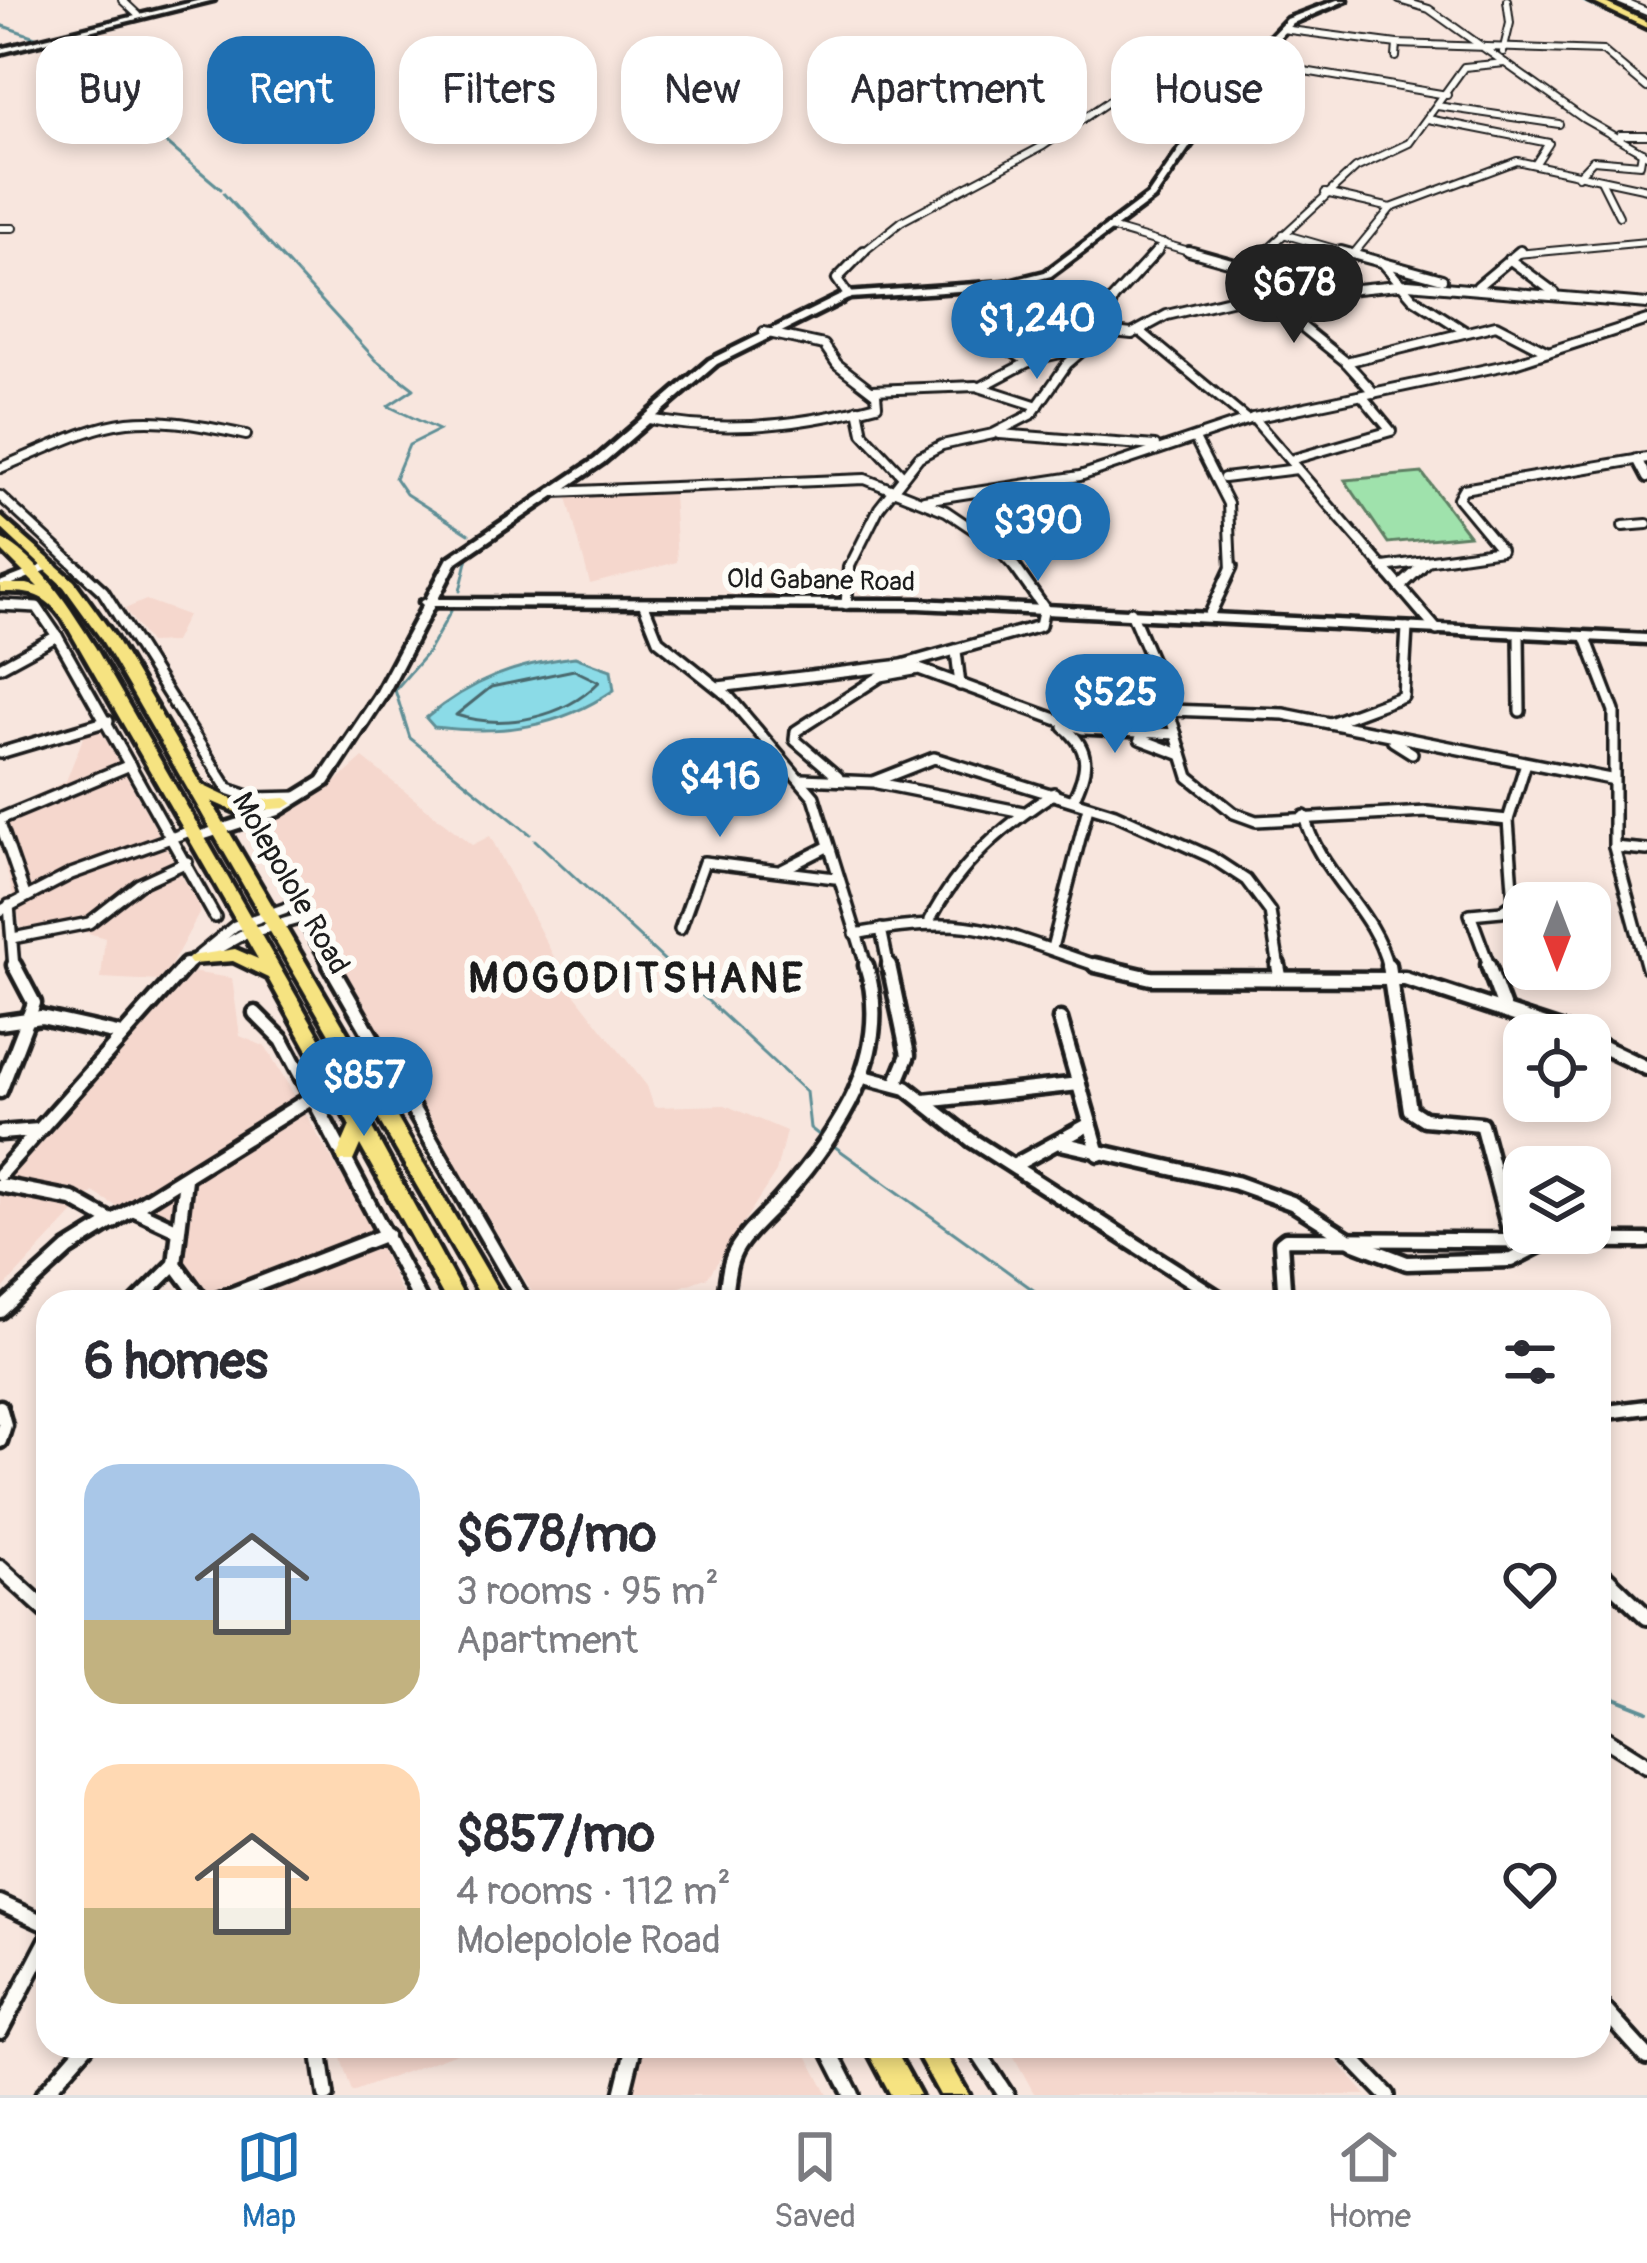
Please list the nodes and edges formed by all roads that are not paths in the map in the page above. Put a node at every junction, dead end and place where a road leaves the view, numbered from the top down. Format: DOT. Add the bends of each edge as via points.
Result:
graph roads {
  1 [pos="122,0"];
  2 [pos="210,0"];
  3 [pos="1343,0"];
  4 [pos="1400,0"];
  5 [pos="1508,0"];
  6 [pos="1592,0"];
  7 [pos="1604,0"];
  8 [pos="1618,0"];
  9 [pos="138,15"];
  10 [pos="1647,19"];
  11 [pos="1282,29"];
  12 [pos="1275,36"];
  13 [pos="1397,44"];
  14 [pos="0,51"];
  15 [pos="1486,51"];
  16 [pos="1396,57"];
  17 [pos="1502,58"];
  18 [pos="1322,65"];
  19 [pos="1371,72"];
  20 [pos="1305,74"];
  21 [pos="1310,75"];
  22 [pos="1362,84"];
  23 [pos="1647,88"];
  24 [pos="1447,94"];
  25 [pos="1111,100"];
  26 [pos="1437,106"];
  27 [pos="1428,119"];
  28 [pos="1559,124"];
  29 [pos="1618,135"];
  30 [pos="1647,135"];
  31 [pos="1188,144"];
  32 [pos="1645,154"];
  33 [pos="1536,163"];
  34 [pos="1578,176"];
  35 [pos="1601,180"];
  36 [pos="1647,189"];
  37 [pos="1325,193"];
  38 [pos="1391,208"];
  39 [pos="1619,216"];
  40 [pos="0,228"];
  41 [pos="14,228"];
  42 [pos="1110,228"];
  43 [pos="1283,234"];
  44 [pos="1647,242"];
  45 [pos="1164,243"];
  46 [pos="1355,252"];
  47 [pos="1510,259"];
  48 [pos="1380,260"];
  49 [pos="1246,267"];
  50 [pos="1400,283"];
  51 [pos="1004,285"];
  52 [pos="1462,285"];
  53 [pos="1478,286"];
  54 [pos="1557,294"];
  55 [pos="848,295"];
  56 [pos="1260,296"];
  57 [pos="1600,298"];
  58 [pos="1647,304"];
  59 [pos="1647,320"];
  60 [pos="1633,324"];
  61 [pos="1104,331"];
  62 [pos="1139,331"];
  63 [pos="764,332"];
  64 [pos="1466,332"];
  65 [pos="1083,348"];
  66 [pos="1548,352"];
  67 [pos="1029,362"];
  68 [pos="1346,362"];
  69 [pos="981,387"];
  70 [pos="872,390"];
  71 [pos="1374,393"];
  72 [pos="1362,396"];
  73 [pos="1038,406"];
  74 [pos="858,409"];
  75 [pos="649,419"];
  76 [pos="1250,419"];
  77 [pos="246,434"];
  78 [pos="993,434"];
  79 [pos="1195,439"];
  80 [pos="1164,447"];
  81 [pos="1642,458"];
  82 [pos="917,459"];
  83 [pos="892,460"];
  84 [pos="1290,460"];
  85 [pos="0,468"];
  86 [pos="1298,469"];
  87 [pos="903,476"];
  88 [pos="1224,478"];
  89 [pos="1647,478"];
  90 [pos="895,487"];
  91 [pos="553,492"];
  92 [pos="0,496"];
  93 [pos="921,501"];
  94 [pos="0,520"];
  95 [pos="1647,524"];
  96 [pos="1623,526"];
  97 [pos="0,543"];
  98 [pos="1435,560"];
  99 [pos="39,566"];
  100 [pos="0,567"];
  101 [pos="1384,567"];
  102 [pos="0,584"];
  103 [pos="1400,587"];
  104 [pos="54,597"];
  105 [pos="426,602"];
  106 [pos="846,604"];
  107 [pos="0,605"];
  108 [pos="644,605"];
  109 [pos="1044,608"];
  110 [pos="1131,612"];
  111 [pos="1209,616"];
  112 [pos="1407,628"];
  113 [pos="1437,630"];
  114 [pos="1519,635"];
  115 [pos="57,636"];
  116 [pos="1586,638"];
  117 [pos="1647,639"];
  118 [pos="956,651"];
  119 [pos="904,667"];
  120 [pos="0,668"];
  121 [pos="855,669"];
  122 [pos="98,683"];
  123 [pos="871,684"];
  124 [pos="959,685"];
  125 [pos="718,687"];
  126 [pos="164,692"];
  127 [pos="144,699"];
  128 [pos="1384,706"];
  129 [pos="1169,710"];
  130 [pos="1520,711"];
  131 [pos="108,721"];
  132 [pos="1059,723"];
  133 [pos="1327,724"];
  134 [pos="1106,733"];
  135 [pos="1176,734"];
  136 [pos="1379,734"];
  137 [pos="1129,735"];
  138 [pos="795,740"];
  139 [pos="1085,747"];
  140 [pos="775,748"];
  141 [pos="0,753"];
  142 [pos="1412,753"];
  143 [pos="1182,755"];
  144 [pos="1526,763"];
  145 [pos="130,765"];
  146 [pos="838,776"];
  147 [pos="802,779"];
  148 [pos="1610,779"];
  149 [pos="878,783"];
  150 [pos="201,790"];
  151 [pos="1054,793"];
  152 [pos="294,800"];
  153 [pos="1073,800"];
  154 [pos="1088,807"];
  155 [pos="1023,812"];
  156 [pos="1304,816"];
  157 [pos="1508,820"];
  158 [pos="0,821"];
  159 [pos="221,826"];
  160 [pos="185,836"];
  161 [pos="827,847"];
  162 [pos="1614,847"];
  163 [pos="1647,850"];
  164 [pos="187,862"];
  165 [pos="779,872"];
  166 [pos="835,878"];
  167 [pos="25,896"];
  168 [pos="5,908"];
  169 [pos="215,917"];
  170 [pos="302,918"];
  171 [pos="274,919"];
  172 [pos="930,920"];
  173 [pos="249,926"];
  174 [pos="680,929"];
  175 [pos="881,929"];
  176 [pos="855,934"];
  177 [pos="13,938"];
  178 [pos="1052,948"];
  179 [pos="197,960"];
  180 [pos="889,965"];
  181 [pos="869,967"];
  182 [pos="1647,968"];
  183 [pos="178,972"];
  184 [pos="275,975"];
  185 [pos="1280,976"];
  186 [pos="1392,978"];
  187 [pos="1504,1011"];
  188 [pos="255,1013"];
  189 [pos="1513,1014"];
  190 [pos="33,1017"];
  191 [pos="1060,1019"];
  192 [pos="0,1023"];
  193 [pos="122,1035"];
  194 [pos="1611,1051"];
  195 [pos="1647,1068"];
  196 [pos="864,1077"];
  197 [pos="896,1084"];
  198 [pos="1079,1084"];
  199 [pos="0,1091"];
  200 [pos="314,1096"];
  201 [pos="924,1101"];
  202 [pos="360,1124"];
  203 [pos="1090,1124"];
  204 [pos="39,1130"];
  205 [pos="0,1133"];
  206 [pos="1061,1143"];
  207 [pos="1099,1154"];
  208 [pos="346,1156"];
  209 [pos="1015,1165"];
  210 [pos="0,1174"];
  211 [pos="185,1179"];
  212 [pos="0,1186"];
  213 [pos="457,1186"];
  214 [pos="432,1197"];
  215 [pos="1503,1204"];
  216 [pos="135,1210"];
  217 [pos="112,1222"];
  218 [pos="178,1230"];
  219 [pos="387,1234"];
  220 [pos="1647,1241"];
  221 [pos="1611,1242"];
  222 [pos="1355,1243"];
  223 [pos="1503,1244"];
  224 [pos="430,1252"];
  225 [pos="1523,1254"];
  226 [pos="176,1264"];
  227 [pos="149,1290"];
  228 [pos="194,1290"];
  229 [pos="243,1290"];
  230 [pos="415,1290"];
  231 [pos="451,1290"];
  232 [pos="488,1290"];
  233 [pos="517,1290"];
  234 [pos="726,1290"];
  235 [pos="1207,1290"];
  236 [pos="1285,1290"];
  237 [pos="0,1311"];
  238 [pos="0,1407"];
  239 [pos="1647,1407"];
  240 [pos="1611,1412"];
  241 [pos="0,1441"];
  242 [pos="0,1568"];
  243 [pos="1611,1581"];
  244 [pos="36,1600"];
  245 [pos="1643,1609"];
  246 [pos="1611,1743"];
  247 [pos="1647,1765"];
  248 [pos="0,1903"];
  249 [pos="36,1919"];
  250 [pos="36,1962"];
  251 [pos="1611,2017"];
  252 [pos="0,2031"];
  253 [pos="1647,2057"];
  254 [pos="75,2058"];
  255 [pos="321,2058"];
  256 [pos="631,2058"];
  257 [pos="832,2058"];
  258 [pos="885,2058"];
  259 [pos="933,2058"];
  260 [pos="982,2058"];
  261 [pos="1352,2058"];
  262 [pos="43,2095"];
  263 [pos="326,2095"];
  264 [pos="622,2095"];
  265 [pos="851,2095"];
  266 [pos="906,2095"];
  267 [pos="955,2095"];
  268 [pos="1006,2095"];
  269 [pos="1387,2095"];
  1 -- 9 [label="street"];
  2 -- 9 [label="street"];
  3 -- 11 [label="street"];
  4 -- 15 [label="street" via="1429,10"];
  5 -- 17 [label="street"];
  6 -- 10 [label="main road"];
  7 -- 10 [label="main road"];
  8 -- 10 [label="street"];
  9 -- 14 [label="street"];
  11 -- 12 [label="street"];
  11 -- 13 [label="street"];
  13 -- 15 [label="street"];
  13 -- 16 [label="street"];
  15 -- 17 [label="street"];
  17 -- 23 [label="street" via="1603,51"];
  17 -- 24 [label="street" via="1464,67"];
  17 -- 29 [label="street"];
  18 -- 21 [label="street"];
  19 -- 22 [label="street"];
  20 -- 21 [label="street"];
  21 -- 22 [label="street"];
  22 -- 24 [label="street"];
  24 -- 26 [label="street"];
  25 -- 55 [label="street" via="1037,150 930,200 855,257 837,279"];
  26 -- 27 [label="street"];
  26 -- 28 [label="street"];
  27 -- 33 [label="street" via="1549,143"];
  27 -- 37 [label="street" via="1396,154 1368,161"];
  29 -- 30 [label="street"];
  29 -- 32 [label="street"];
  31 -- 42 [label="street" via="1166,180"];
  32 -- 34 [label="street" via="1640,164 1593,160"];
  33 -- 34 [label="street"];
  33 -- 38 [label="street" via="1510,161"];
  34 -- 35 [label="street"];
  35 -- 36 [label="street"];
  35 -- 39 [label="street"];
  37 -- 38 [label="street"];
  37 -- 43 [label="street"];
  38 -- 46 [label="street"];
  40 -- 41 [label="street"];
  42 -- 45 [label="street"];
  42 -- 51 [label="street" via="1048,274"];
  43 -- 46 [label="street"];
  43 -- 49 [label="street"];
  44 -- 47 [label="street" via="1543,246"];
  45 -- 49 [label="street"];
  45 -- 61 [label="street" via="1113,298"];
  46 -- 48 [label="street"];
  47 -- 53 [label="street"];
  47 -- 54 [label="street"];
  48 -- 50 [label="street"];
  48 -- 52 [label="street"];
  49 -- 56 [label="street" via="1239,276"];
  50 -- 52 [label="street"];
  50 -- 56 [label="street"];
  50 -- 64 [label="street"];
  51 -- 55 [label="street"];
  51 -- 67 [label="street" via="1022,300 982,334"];
  52 -- 53 [label="street"];
  53 -- 54 [label="street"];
  54 -- 57 [label="street"];
  55 -- 63 [label="street"];
  56 -- 62 [label="street" via="1156,319"];
  56 -- 68 [label="street"];
  57 -- 58 [label="street"];
  57 -- 60 [label="street"];
  59 -- 60 [label="street"];
  60 -- 66 [label="street"];
  61 -- 62 [label="street"];
  61 -- 65 [label="street"];
  62 -- 76 [label="street"];
  63 -- 70 [label="street" via="824,345"];
  63 -- 75 [label="street" via="713,362"];
  64 -- 66 [label="street" via="1500,325"];
  64 -- 68 [label="street"];
  65 -- 67 [label="street"];
  65 -- 73 [label="street"];
  66 -- 71 [label="street"];
  67 -- 69 [label="street"];
  68 -- 71 [label="street"];
  69 -- 70 [label="street"];
  69 -- 73 [label="street"];
  70 -- 74 [label="street" via="877,405"];
  71 -- 72 [label="street"];
  72 -- 76 [label="street"];
  72 -- 84 [label="street" via="1391,431"];
  73 -- 78 [label="street"];
  74 -- 75 [label="street" via="688,428"];
  74 -- 83 [label="street" via="862,433"];
  75 -- 91 [label="street"];
  76 -- 79 [label="street"];
  76 -- 84 [label="street"];
  77 -- 85 [label="street" via="124,419"];
  78 -- 80 [label="street"];
  78 -- 82 [label="street"];
  79 -- 80 [label="street"];
  79 -- 111 [label="street" via="1223,482 1238,552"];
  80 -- 93 [label="street" via="1069,479"];
  81 -- 89 [label="street"];
  81 -- 98 [label="street" via="1463,489 1459,498 1501,550"];
  82 -- 83 [label="street"];
  82 -- 87 [label="street"];
  83 -- 87 [label="street"];
  84 -- 86 [label="street"];
  86 -- 88 [label="street"];
  86 -- 101 [label="street"];
  87 -- 90 [label="street"];
  90 -- 91 [label="street" via="857,478"];
  90 -- 93 [label="street"];
  90 -- 106 [label="street" via="845,570"];
  91 -- 105 [label="street" via="452,560"];
  92 -- 126 [label="street" via="103,591"];
  93 -- 109 [label="street" via="1007,552"];
  94 -- 99 [label="main road, Molepolole Road"];
  95 -- 96 [label="street"];
  97 -- 99 [label="main road, Molepolole Road"];
  97 -- 100 [label="main road"];
  98 -- 101 [label="street"];
  98 -- 103 [label="street"];
  99 -- 102 [label="street"];
  99 -- 104 [label="main road, Molepolole Road"];
  99 -- 127 [label="main road, Molepolole Road" via="107,636"];
  101 -- 103 [label="street"];
  102 -- 104 [label="main road"];
  103 -- 113 [label="street"];
  104 -- 122 [label="main road, Molepolole Road"];
  105 -- 108 [label="street, Old Gabane Road"];
  105 -- 152 [label="street" via="340,761"];
  106 -- 108 [label="street, Old Gabane Road"];
  106 -- 109 [label="street, Old Gabane Road"];
  107 -- 115 [label="street" via="38,607"];
  108 -- 125 [label="street" via="658,640"];
  109 -- 110 [label="street, Old Gabane Road"];
  109 -- 118 [label="street" via="1040,626"];
  110 -- 111 [label="street, Old Gabane Road"];
  110 -- 129 [label="street"];
  111 -- 112 [label="street, Old Gabane Road"];
  112 -- 113 [label="street, Old Gabane Road"];
  112 -- 128 [label="street" via="1403,696"];
  113 -- 114 [label="street, Old Gabane Road"];
  114 -- 116 [label="street, Old Gabane Road"];
  114 -- 130 [label="street"];
  115 -- 120 [label="street"];
  115 -- 122 [label="street"];
  116 -- 117 [label="street, Old Gabane Road"];
  116 -- 148 [label="street" via="1614,711"];
  118 -- 119 [label="street"];
  118 -- 124 [label="street"];
  119 -- 121 [label="street"];
  119 -- 123 [label="street"];
  119 -- 124 [label="street"];
  121 -- 123 [label="street"];
  121 -- 125 [label="street"];
  122 -- 131 [label="street"];
  122 -- 160 [label="main road, Molepolole Road"];
  123 -- 138 [label="street" via="802,725"];
  124 -- 132 [label="street"];
  125 -- 140 [label="street"];
  126 -- 127 [label="street"];
  126 -- 152 [label="street" via="228,789"];
  127 -- 150 [label="main road, Molepolole Road"];
  128 -- 133 [label="street"];
  128 -- 136 [label="street"];
  129 -- 133 [label="street" via="1254,711"];
  129 -- 135 [label="street"];
  131 -- 141 [label="street"];
  131 -- 145 [label="street"];
  132 -- 134 [label="street"];
  132 -- 139 [label="street"];
  133 -- 136 [label="street"];
  134 -- 137 [label="street"];
  134 -- 139 [label="street"];
  135 -- 137 [label="street"];
  135 -- 143 [label="street"];
  136 -- 142 [label="street"];
  136 -- 144 [label="street"];
  137 -- 143 [label="street"];
  138 -- 140 [label="street"];
  138 -- 146 [label="street"];
  139 -- 153 [label="street" via="1088,773"];
  140 -- 147 [label="street"];
  143 -- 156 [label="street" via="1192,782 1243,818"];
  144 -- 148 [label="street"];
  144 -- 157 [label="street"];
  145 -- 158 [label="street"];
  145 -- 160 [label="street"];
  146 -- 147 [label="street"];
  146 -- 149 [label="street"];
  147 -- 161 [label="street"];
  148 -- 162 [label="street"];
  149 -- 151 [label="street" via="927,758"];
  149 -- 155 [label="street"];
  150 -- 152 [label="main road" via="236,806"];
  150 -- 159 [label="main road, Molepolole Road"];
  151 -- 153 [label="street"];
  151 -- 155 [label="street"];
  152 -- 159 [label="street"];
  153 -- 154 [label="street"];
  154 -- 178 [label="street"];
  154 -- 185 [label="street" via="1190,848 1253,888 1268,907"];
  155 -- 172 [label="street" via="986,838 945,887"];
  156 -- 157 [label="street" via="1427,812"];
  156 -- 186 [label="street" via="1317,862 1372,926"];
  157 -- 187 [label="street" via="1514,902 1470,914"];
  158 -- 167 [label="street"];
  159 -- 160 [label="street"];
  159 -- 171 [label="main road, Molepolole Road"];
  160 -- 164 [label="street"];
  160 -- 167 [label="street"];
  160 -- 173 [label="main road, Molepolole Road"];
  161 -- 165 [label="street"];
  161 -- 166 [label="street"];
  162 -- 163 [label="street"];
  162 -- 182 [label="street"];
  164 -- 169 [label="street"];
  164 -- 177 [label="street" via="139,884 89,923"];
  165 -- 166 [label="street"];
  165 -- 174 [label="street" via="704,862"];
  166 -- 176 [label="street"];
  167 -- 168 [label="street"];
  168 -- 177 [label="street"];
  170 -- 171 [label="street"];
  170 -- 171 [label="street" via="295,905"];
  170 -- 213 [label="street"];
  171 -- 173 [label="street"];
  171 -- 214 [label="main road, Molepolole Road"];
  172 -- 175 [label="street"];
  172 -- 178 [label="street" via="996,928"];
  173 -- 179 [label="street"];
  173 -- 183 [label="street" via="218,937"];
  173 -- 184 [label="main road, Molepolole Road"];
  175 -- 176 [label="street"];
  175 -- 180 [label="street"];
  176 -- 181 [label="street"];
  177 -- 190 [label="street" via="15,974 33,995"];
  178 -- 185 [label="street" via="1138,977"];
  179 -- 183 [label="street"];
  179 -- 184 [label="main road" via="235,955"];
  180 -- 181 [label="street"];
  180 -- 197 [label="street" via="908,1055"];
  181 -- 196 [label="street" via="877,1020"];
  183 -- 193 [label="street"];
  184 -- 202 [label="main road, Molepolole Road"];
  185 -- 186 [label="street"];
  186 -- 187 [label="street"];
  186 -- 215 [label="street" via="1410,1110 1424,1119 1481,1124"];
  187 -- 189 [label="street"];
  188 -- 200 [label="street" via="282,1040"];
  190 -- 192 [label="street"];
  190 -- 193 [label="street"];
  190 -- 199 [label="street"];
  191 -- 198 [label="street"];
  193 -- 204 [label="street"];
  194 -- 195 [label="street"];
  196 -- 197 [label="street"];
  196 -- 234 [label="street" via="808,1167 733,1254"];
  197 -- 201 [label="street"];
  198 -- 201 [label="street"];
  198 -- 203 [label="street"];
  200 -- 208 [label="street"];
  200 -- 211 [label="street"];
  201 -- 209 [label="street"];
  202 -- 208 [label="main road"];
  202 -- 224 [label="main road, Molepolole Road"];
  203 -- 206 [label="street"];
  203 -- 207 [label="street"];
  204 -- 205 [label="street"];
  204 -- 210 [label="street"];
  206 -- 207 [label="street"];
  206 -- 209 [label="street"];
  207 -- 222 [label="street" via="1236,1183 1292,1203"];
  208 -- 219 [label="street"];
  209 -- 235 [label="street"];
  211 -- 216 [label="street"];
  211 -- 218 [label="street"];
  212 -- 217 [label="street" via="89,1204"];
  213 -- 214 [label="street"];
  213 -- 233 [label="street"];
  214 -- 224 [label="main road" via="421,1204"];
  214 -- 232 [label="main road, Molepolole Road"];
  216 -- 217 [label="street"];
  216 -- 218 [label="street"];
  217 -- 237 [label="street" via="53,1260"];
  218 -- 226 [label="street"];
  219 -- 229 [label="street"];
  219 -- 230 [label="street"];
  220 -- 221 [label="street"];
  222 -- 223 [label="street"];
  222 -- 225 [label="street" via="1414,1264"];
  222 -- 236 [label="street" via="1284,1240"];
  224 -- 231 [label="main road, Molepolole Road"];
  226 -- 227 [label="street"];
  226 -- 228 [label="street"];
  238 -- 241 [label="street"];
  239 -- 240 [label="street"];
  242 -- 244 [label="street"];
  243 -- 245 [label="street"];
  246 -- 247 [label="street"];
  248 -- 249 [label="street"];
  250 -- 252 [label="street"];
  251 -- 253 [label="street"];
  254 -- 262 [label="street"];
  255 -- 263 [label="street"];
  256 -- 264 [label="street"];
  257 -- 265 [label="street"];
  258 -- 266 [label="main road"];
  259 -- 267 [label="main road"];
  260 -- 268 [label="street"];
  261 -- 269 [label="street"];
}
